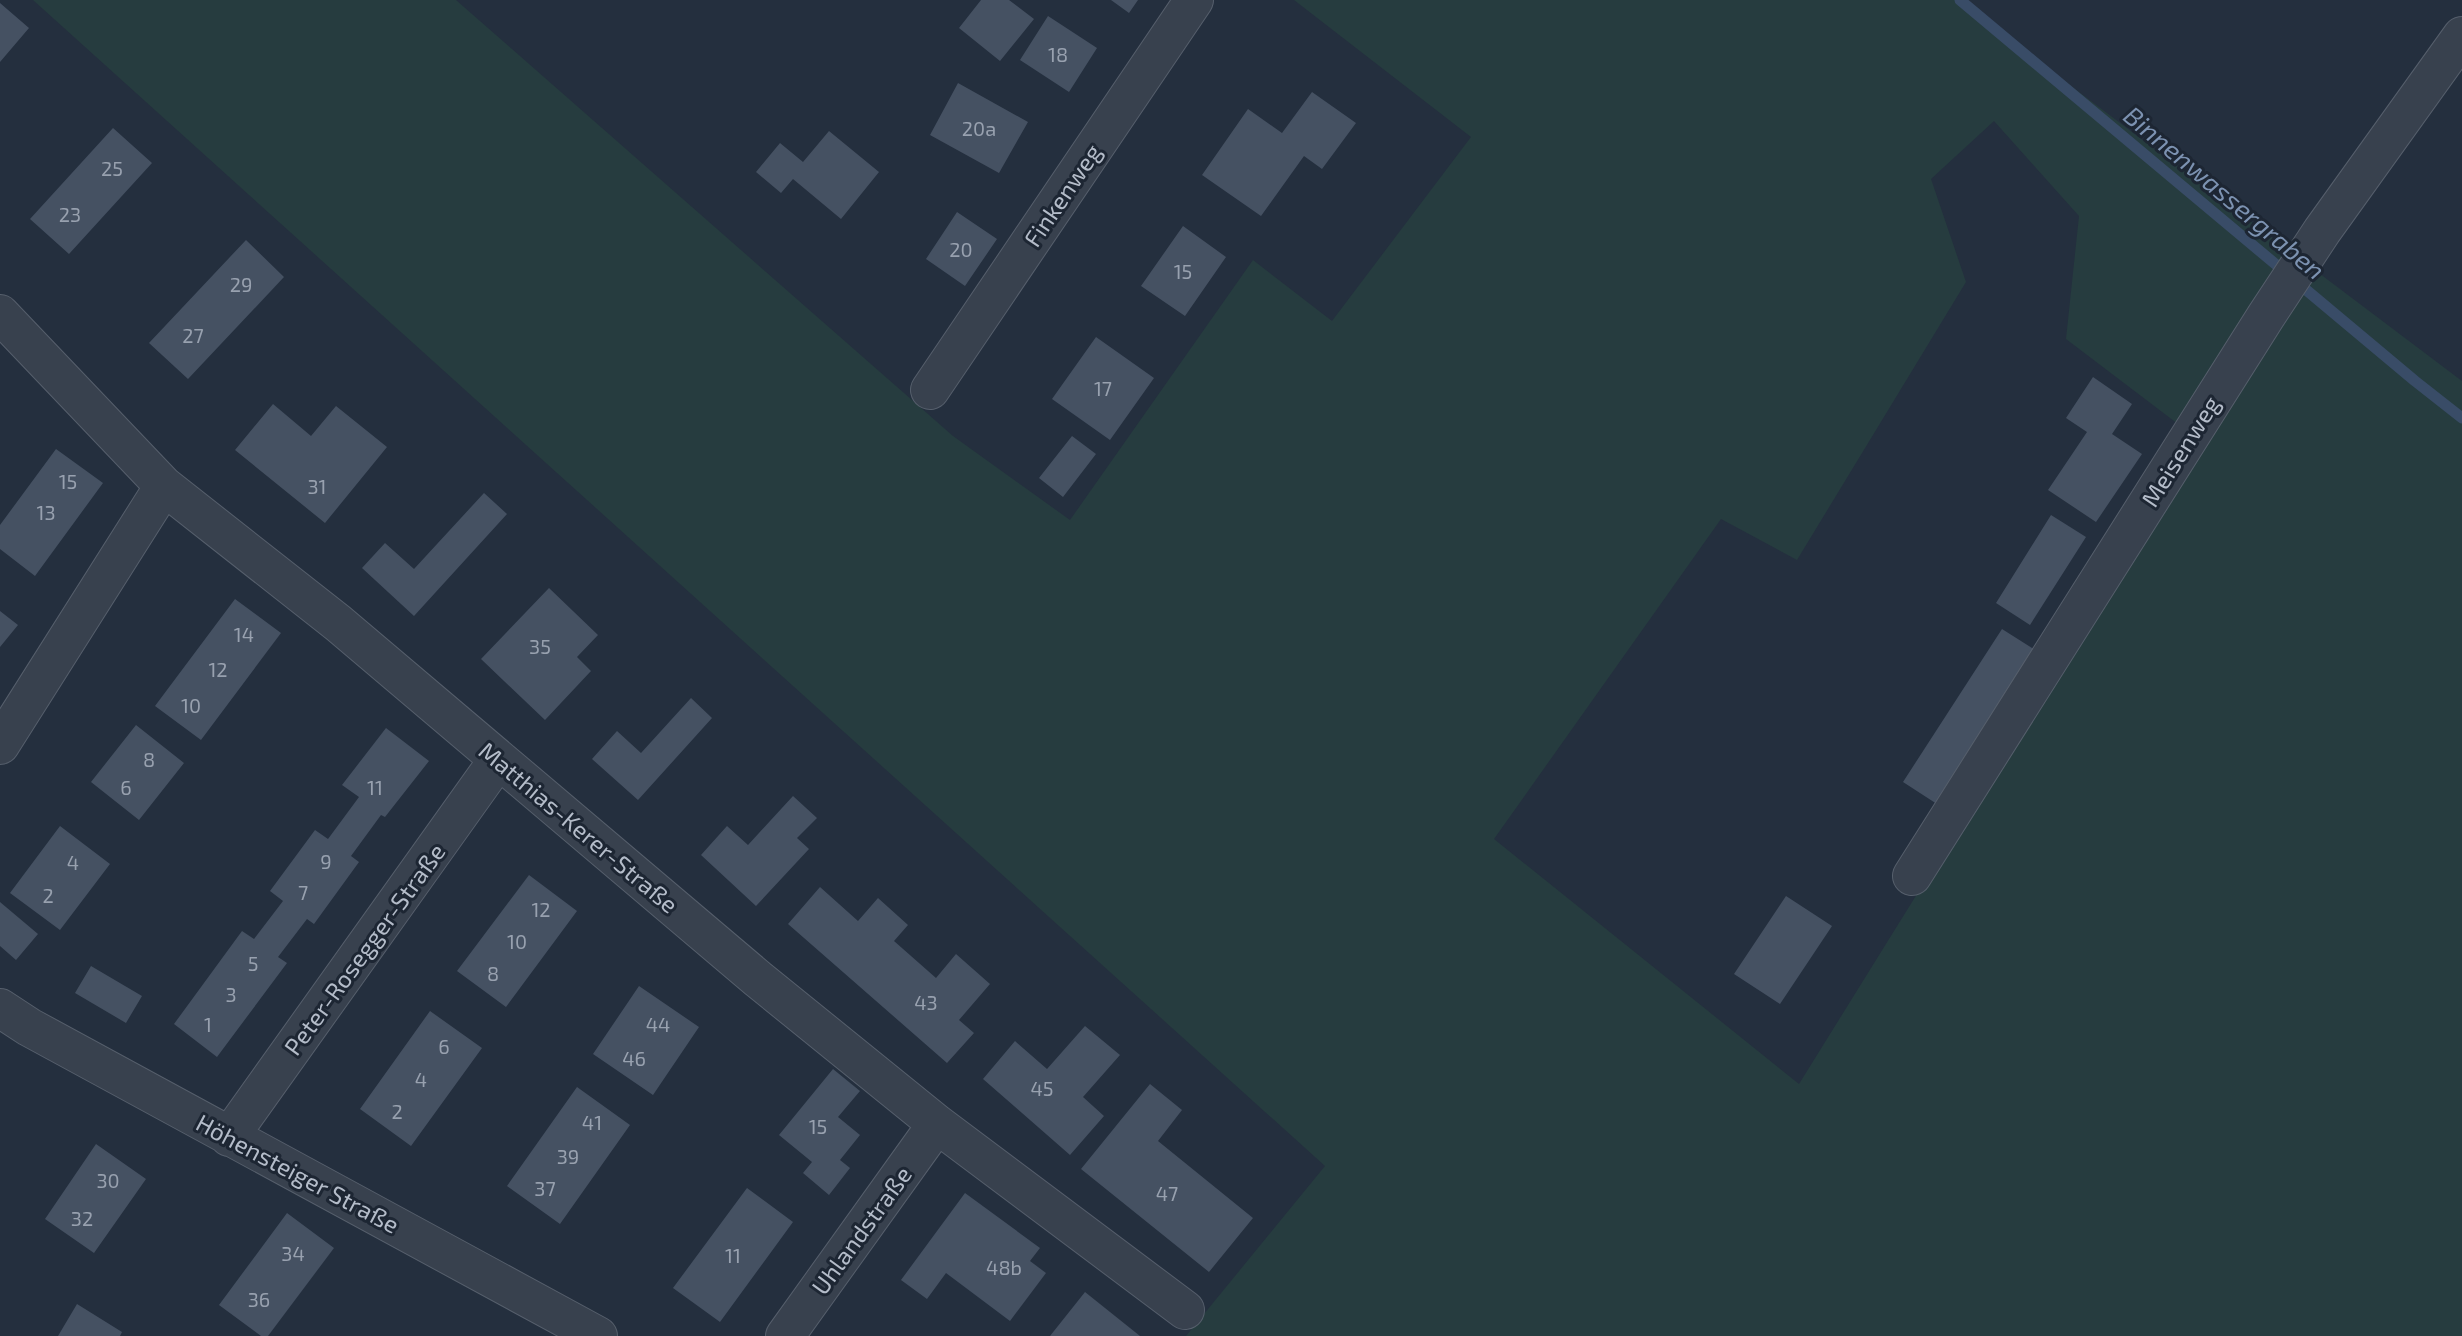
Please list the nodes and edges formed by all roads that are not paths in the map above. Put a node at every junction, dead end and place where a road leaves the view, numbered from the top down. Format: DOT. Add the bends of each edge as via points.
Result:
graph roads {
  1 [pos="1194,0"];
  2 [pos="2462,36"];
  3 [pos="0,314"];
  4 [pos="930,390"];
  5 [pos="164,486"];
  6 [pos="0,745"];
  7 [pos="498,760"];
  8 [pos="1912,876"];
  9 [pos="0,1008"];
  10 [pos="937,1124"];
  11 [pos="229,1137"];
  12 [pos="1185,1310"];
  13 [pos="598,1336"];
  14 [pos="785,1336"];
  1 -- 4 [label="street, Finkenweg"];
  2 -- 8 [label="street, Meisenweg" via="2266,316"];
  3 -- 5 [label="street, Matthias-Kerer-Straße"];
  5 -- 6 [label="street"];
  5 -- 7 [label="street, Matthias-Kerer-Straße" via="338,623"];
  7 -- 10 [label="street, Matthias-Kerer-Straße"];
  7 -- 11 [label="street, Peter-Rosegger-Straße"];
  9 -- 11 [label="street, Höhensteiger Straße"];
  10 -- 12 [label="street, Matthias-Kerer-Straße"];
  10 -- 14 [label="street, Uhlandstraße"];
  11 -- 13 [label="street, Höhensteiger Straße"];
}
